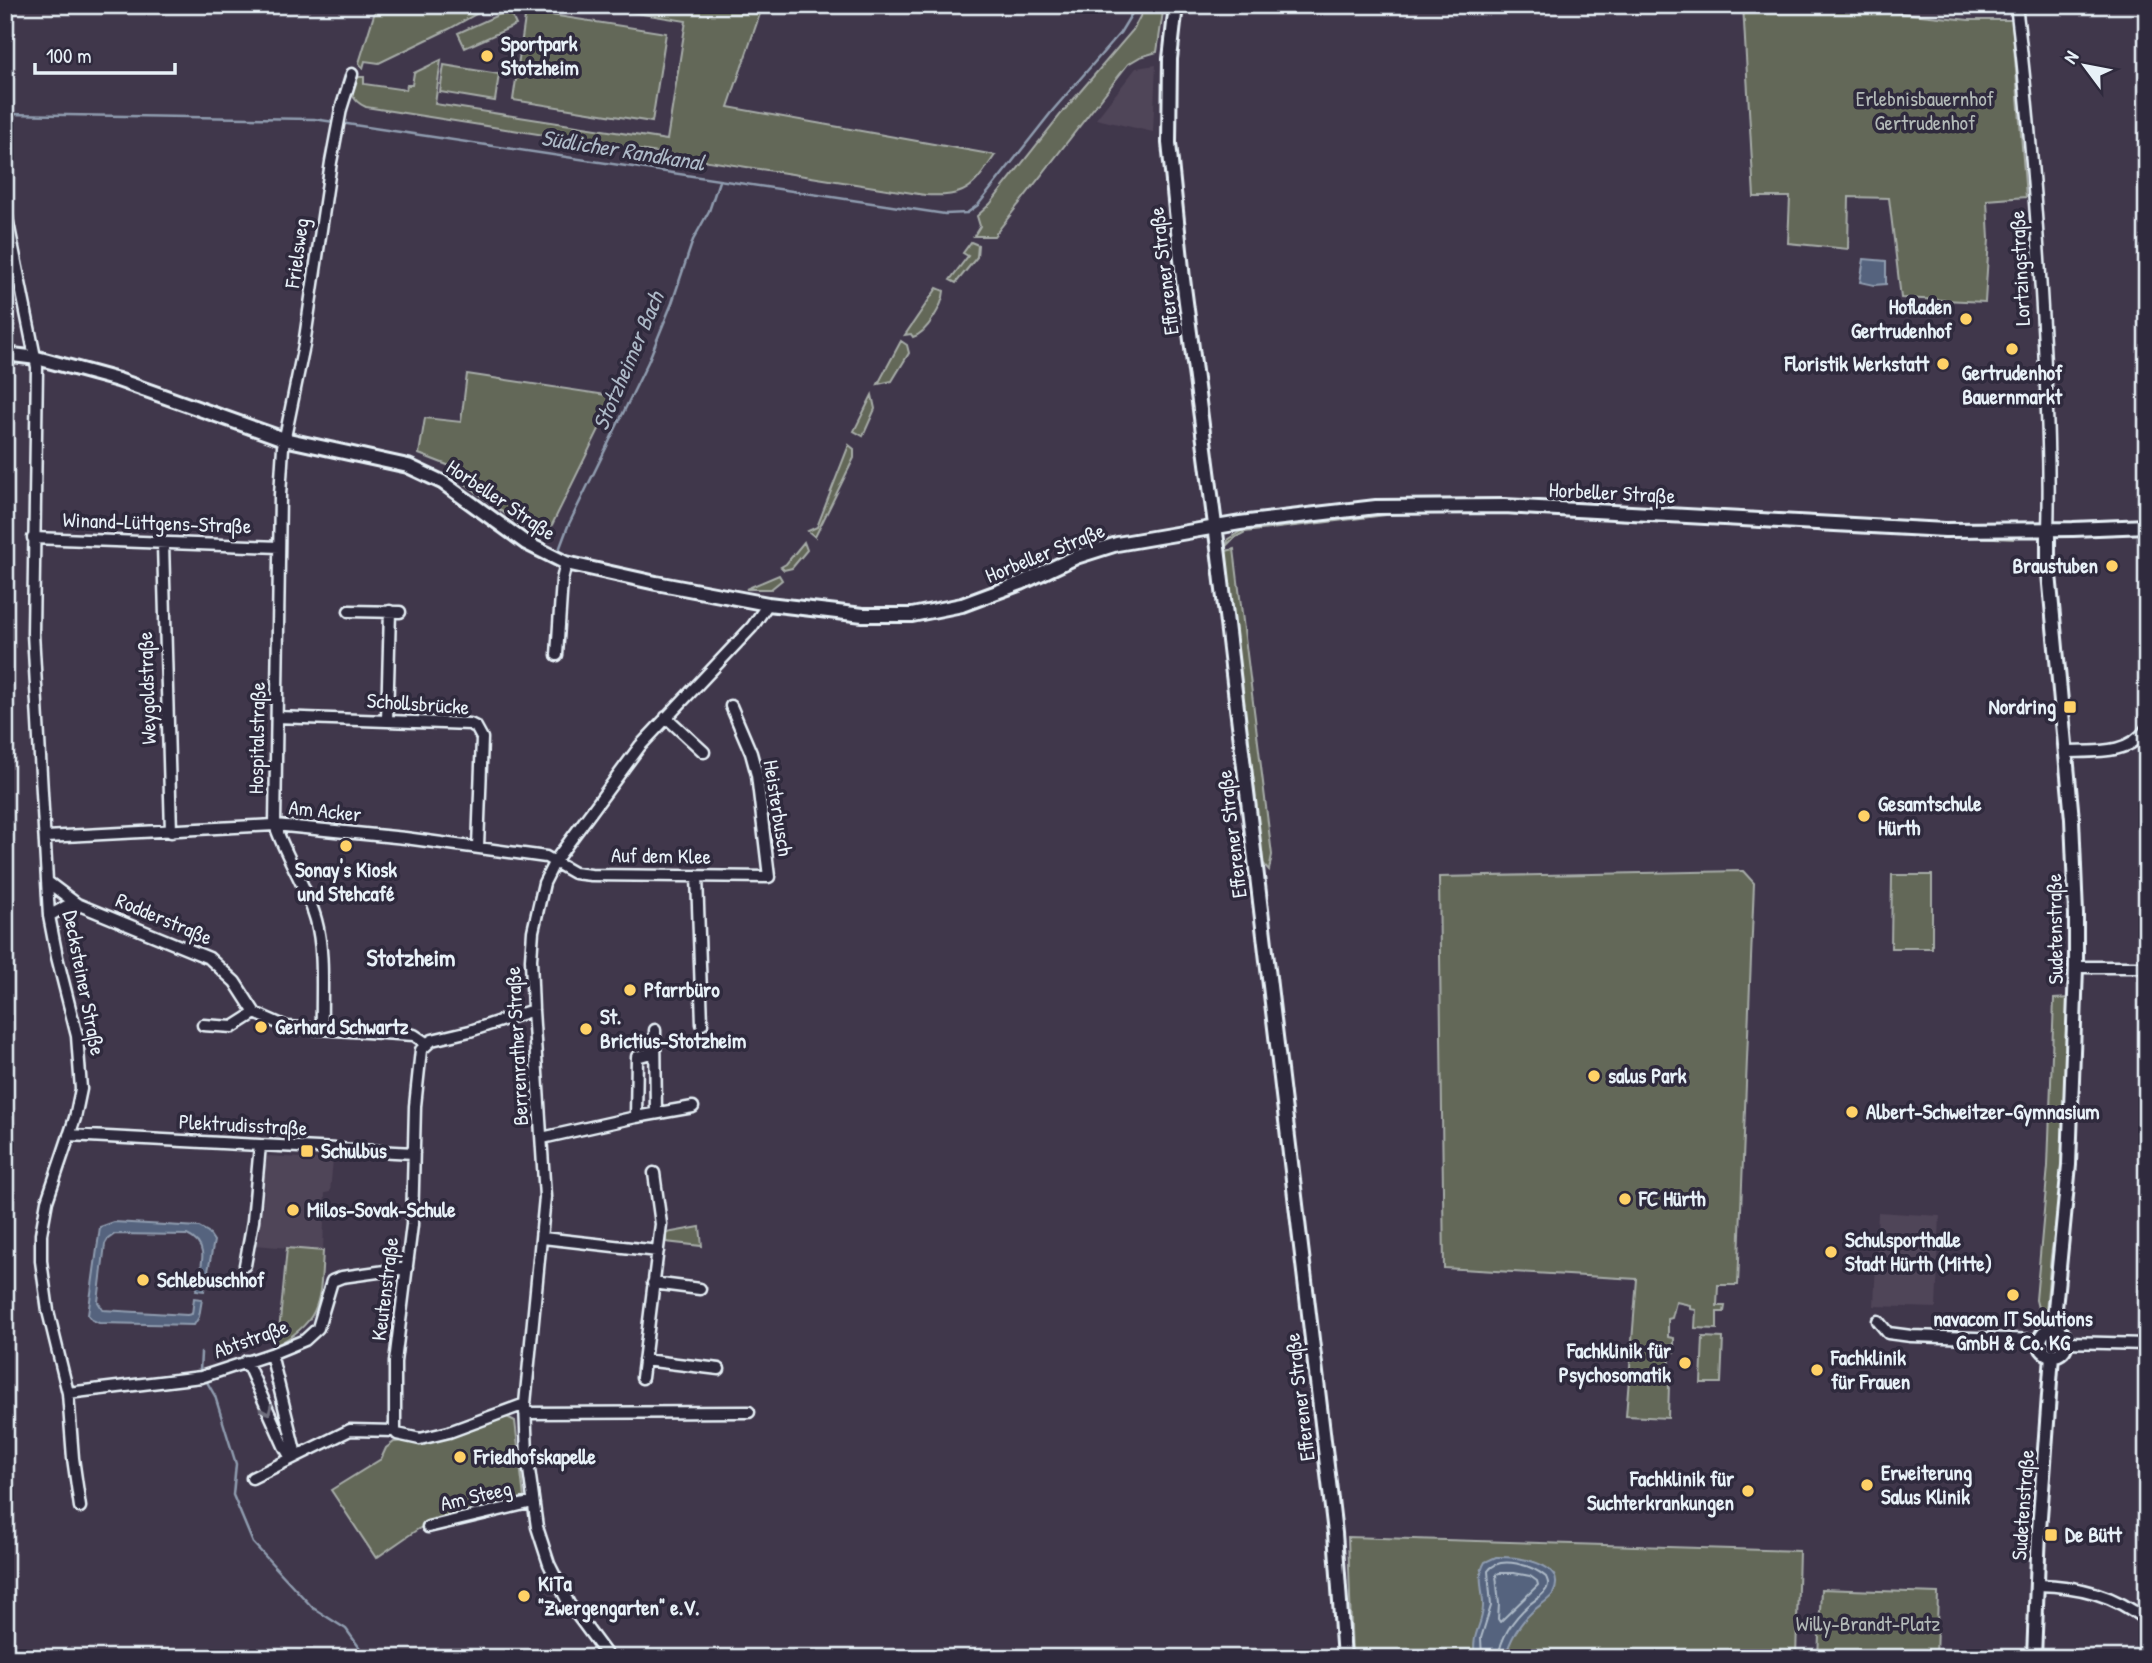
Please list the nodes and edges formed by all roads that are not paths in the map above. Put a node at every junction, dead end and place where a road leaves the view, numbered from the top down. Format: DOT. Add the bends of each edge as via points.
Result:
graph roads {
  1 [pos="1176,5"];
  2 [pos="2017,5"];
  3 [pos="352,74"];
  4 [pos="5,208"];
  5 [pos="5,354"];
  6 [pos="37,358"];
  7 [pos="284,439"];
  8 [pos="2147,526"];
  9 [pos="1215,527"];
  10 [pos="2048,530"];
  11 [pos="33,538"];
  12 [pos="163,544"];
  13 [pos="279,547"];
  14 [pos="566,563"];
  15 [pos="768,604"];
  16 [pos="349,611"];
  17 [pos="557,655"];
  18 [pos="731,706"];
  19 [pos="277,717"];
  20 [pos="666,717"];
  21 [pos="387,720"];
  22 [pos="2147,728"];
  23 [pos="704,752"];
  24 [pos="2066,752"];
  25 [pos="275,825"];
  26 [pos="171,832"];
  27 [pos="46,837"];
  28 [pos="478,847"];
  29 [pos="555,861"];
  30 [pos="697,876"];
  31 [pos="769,877"];
  32 [pos="49,883"];
  33 [pos="77,904"];
  34 [pos="49,916"];
  35 [pos="2076,967"];
  36 [pos="2147,967"];
  37 [pos="533,1010"];
  38 [pos="255,1013"];
  39 [pos="702,1024"];
  40 [pos="203,1025"];
  41 [pos="322,1028"];
  42 [pos="655,1030"];
  43 [pos="426,1043"];
  44 [pos="654,1052"];
  45 [pos="693,1107"];
  46 [pos="656,1114"];
  47 [pos="636,1117"];
  48 [pos="69,1135"];
  49 [pos="542,1138"];
  50 [pos="260,1145"];
  51 [pos="414,1153"];
  52 [pos="654,1173"];
  53 [pos="543,1238"];
  54 [pos="658,1251"];
  55 [pos="245,1265"];
  56 [pos="407,1268"];
  57 [pos="653,1283"];
  58 [pos="700,1289"];
  59 [pos="1878,1321"];
  60 [pos="2053,1329"];
  61 [pos="2040,1340"];
  62 [pos="2066,1342"];
  63 [pos="2147,1344"];
  64 [pos="271,1354"];
  65 [pos="2052,1355"];
  66 [pos="644,1360"];
  67 [pos="246,1361"];
  68 [pos="719,1369"];
  69 [pos="642,1378"];
  70 [pos="68,1393"];
  71 [pos="525,1409"];
  72 [pos="749,1412"];
  73 [pos="395,1431"];
  74 [pos="294,1456"];
  75 [pos="252,1478"];
  76 [pos="533,1502"];
  77 [pos="80,1507"];
  78 [pos="428,1527"];
  79 [pos="2038,1585"];
  80 [pos="2147,1621"];
  81 [pos="2147,1652"];
  82 [pos="609,1658"];
  83 [pos="1344,1658"];
  84 [pos="2034,1658"];
  85 [pos="2144,1658"];
  1 -- 9 [label="street, Efferener Straße" via="1169,143"];
  2 -- 10 [label="street, Lortzingstraße" via="2042,303"];
  3 -- 7 [label="street, Frielsweg" via="335,137"];
  4 -- 6 [label="street, Decksteiner Straße"];
  5 -- 6 [label="street, Horbeller Straße"];
  6 -- 7 [label="street, Horbeller Straße" via="118,380"];
  6 -- 11 [label="street, Decksteiner Straße"];
  7 -- 13 [label="street, Hospitalstraße"];
  7 -- 14 [label="street, Horbeller Straße" via="408,466 442,482 526,543"];
  8 -- 10 [label="street, Horbeller Straße"];
  9 -- 10 [label="street, Horbeller Straße" via="1320,512 1504,506 1945,530"];
  9 -- 15 [label="street, Horbeller Straße" via="1117,544 989,596 936,611 863,615"];
  9 -- 83 [label="street, Efferener Straße" via="1335,1533"];
  10 -- 24 [label="street, Sudetenstraße"];
  11 -- 12 [label="street, Winand-Lüttgens-Straße"];
  11 -- 27 [label="street, Decksteiner Straße" via="33,633"];
  12 -- 13 [label="street, Winand-Lüttgens-Straße"];
  12 -- 26 [label="street, Weygoldstraße"];
  13 -- 19 [label="street, Hospitalstraße"];
  14 -- 15 [label="street, Horbeller Straße"];
  14 -- 17 [label="street"];
  15 -- 20 [label="street, Berrenrather Straße" via="752,627"];
  16 -- 21 [label="street" via="395,611"];
  18 -- 31 [label="street, Heisterbusch" via="757,775"];
  19 -- 21 [label="street, Schollsbrücke"];
  19 -- 25 [label="street, Hospitalstraße"];
  20 -- 23 [label="street"];
  20 -- 29 [label="street, Berrenrather Straße"];
  21 -- 28 [label="street, Schollsbrücke" via="470,724 481,732"];
  22 -- 24 [label="street" via="2129,746"];
  24 -- 35 [label="street, Sudetenstraße"];
  25 -- 26 [label="street, Am Acker"];
  25 -- 28 [label="street, Am Acker"];
  25 -- 41 [label="street, Hospitalstraße" via="317,923"];
  26 -- 27 [label="street, Am Acker"];
  27 -- 32 [label="street, Decksteiner Straße"];
  28 -- 29 [label="street, Am Acker"];
  29 -- 30 [label="street, Auf dem Klee" via="574,873 591,875"];
  29 -- 37 [label="street, Berrenrather Straße" via="544,883 533,931"];
  30 -- 31 [label="street, Auf dem Klee"];
  30 -- 39 [label="street"];
  32 -- 33 [label="street, Rodderstraße"];
  32 -- 34 [label="street, Decksteiner Straße"];
  33 -- 34 [label="street"];
  33 -- 38 [label="street, Rodderstraße" via="209,958 235,982"];
  34 -- 48 [label="street, Decksteiner Straße" via="80,1063 79,1102"];
  35 -- 36 [label="street"];
  35 -- 60 [label="street, Sudetenstraße" via="2069,1165"];
  37 -- 43 [label="street"];
  37 -- 49 [label="street, Berrenrather Straße"];
  38 -- 40 [label="street" via="233,1027"];
  38 -- 41 [label="street" via="287,1027"];
  41 -- 43 [label="street" via="414,1035"];
  42 -- 44 [label="street"];
  43 -- 51 [label="street, Keutenstraße" via="417,1079"];
  44 -- 46 [label="street"];
  44 -- 47 [label="street" via="637,1057"];
  45 -- 46 [label="street"];
  46 -- 47 [label="street"];
  47 -- 49 [label="street"];
  48 -- 50 [label="street, Plektrudisstraße"];
  48 -- 70 [label="street, Decksteiner Straße" via="47,1201 41,1247 48,1311"];
  49 -- 53 [label="street, Berrenrather Straße"];
  50 -- 51 [label="street, Plektrudisstraße"];
  50 -- 55 [label="street"];
  51 -- 56 [label="street, Keutenstraße"];
  52 -- 54 [label="street" via="661,1224"];
  53 -- 54 [label="street"];
  53 -- 71 [label="street, Berrenrather Straße"];
  54 -- 57 [label="street"];
  56 -- 64 [label="street, Abtstraße" via="332,1282 313,1334"];
  56 -- 73 [label="street, Keutenstraße" via="395,1362"];
  57 -- 58 [label="street"];
  57 -- 66 [label="street"];
  59 -- 61 [label="street" via="1888,1333 1911,1336"];
  60 -- 61 [label="street"];
  60 -- 62 [label="street" via="2062,1333"];
  61 -- 65 [label="street" via="2043,1350"];
  62 -- 63 [label="street"];
  62 -- 65 [label="street" via="2060,1353"];
  64 -- 67 [label="street, Abtstraße"];
  64 -- 74 [label="street"];
  65 -- 79 [label="street, Sudetenstraße"];
  66 -- 68 [label="street"];
  66 -- 69 [label="street"];
  67 -- 70 [label="street, Abtstraße" via="185,1380"];
  67 -- 74 [label="street, one-way" via="284,1447"];
  70 -- 77 [label="street, Decksteiner Straße"];
  71 -- 72 [label="street"];
  71 -- 73 [label="street" via="420,1439"];
  71 -- 76 [label="street, Berrenrather Straße"];
  73 -- 74 [label="street" via="351,1430"];
  74 -- 75 [label="street"];
  76 -- 78 [label="street, Am Steeg"];
  76 -- 82 [label="street, Berrenrather Straße" via="559,1586"];
  79 -- 80 [label="street" via="2092,1591"];
  79 -- 84 [label="street, Sudetenstraße"];
  81 -- 85 [label="street"];
}
